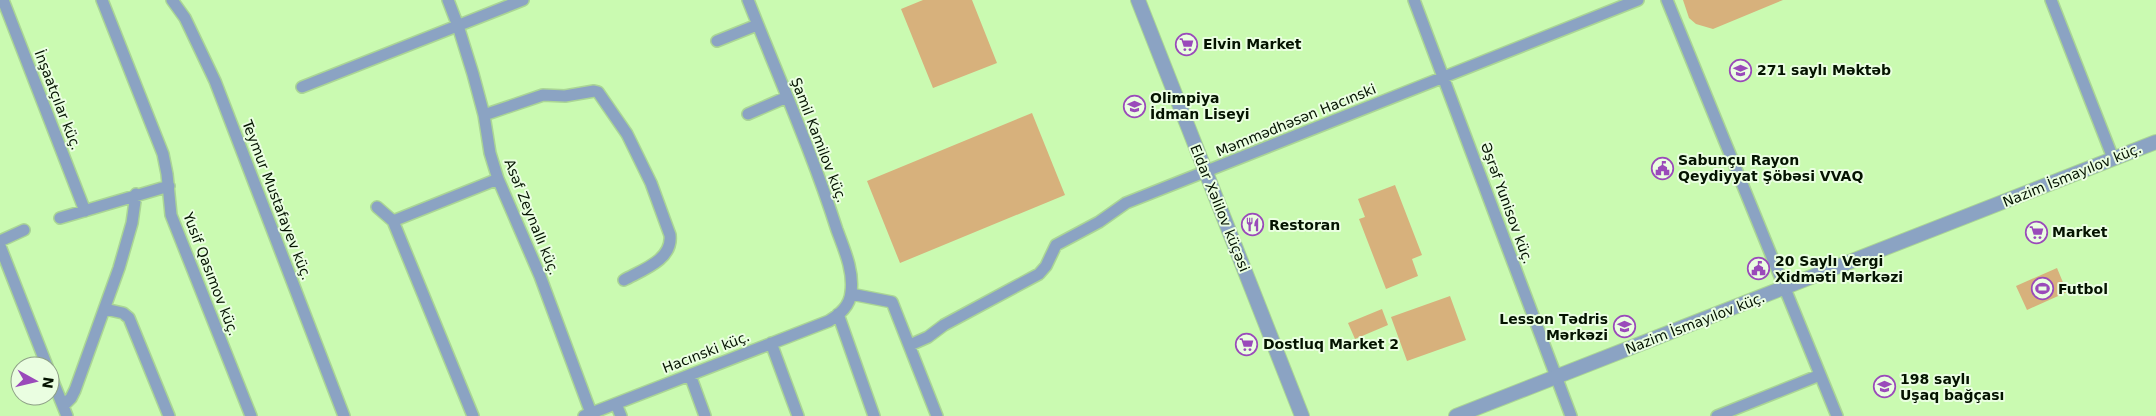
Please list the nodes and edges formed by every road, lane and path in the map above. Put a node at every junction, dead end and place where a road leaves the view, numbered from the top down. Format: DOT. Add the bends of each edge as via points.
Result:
graph roads {
  1 [pos="3,0"];
  2 [pos="102,0"];
  3 [pos="172,0"];
  4 [pos="448,0"];
  5 [pos="523,0"];
  6 [pos="748,0"];
  7 [pos="1138,0"];
  8 [pos="1414,0"];
  9 [pos="1638,0"];
  10 [pos="1667,0"];
  11 [pos="2051,0"];
  12 [pos="757,25"];
  13 [pos="458,26"];
  14 [pos="717,41"];
  15 [pos="1444,77"];
  16 [pos="302,87"];
  17 [pos="787,97"];
  18 [pos="748,114"];
  19 [pos="484,115"];
  20 [pos="2155,144"];
  21 [pos="2113,158"];
  22 [pos="1205,172"];
  23 [pos="498,178"];
  24 [pos="169,186"];
  25 [pos="136,194"];
  26 [pos="377,207"];
  27 [pos="85,210"];
  28 [pos="60,218"];
  29 [pos="393,221"];
  30 [pos="24,230"];
  31 [pos="0,241"];
  32 [pos="0,246"];
  33 [pos="624,280"];
  34 [pos="1786,289"];
  35 [pos="851,294"];
  36 [pos="105,309"];
  37 [pos="838,314"];
  38 [pos="771,343"];
  39 [pos="910,345"];
  40 [pos="43,356"];
  41 [pos="690,375"];
  42 [pos="1820,375"];
  43 [pos="1555,376"];
  44 [pos="60,399"];
  45 [pos="616,404"];
  46 [pos="65,411"];
  47 [pos="587,415"];
  48 [pos="169,416"];
  49 [pos="251,416"];
  50 [pos="344,416"];
  51 [pos="473,416"];
  52 [pos="621,416"];
  53 [pos="706,416"];
  54 [pos="798,416"];
  55 [pos="874,416"];
  56 [pos="937,416"];
  57 [pos="1302,416"];
  58 [pos="1456,416"];
  59 [pos="1571,416"];
  60 [pos="1717,416"];
  61 [pos="1837,416"];
  1 -- 27 [label="street, İnşaatçılar küç."];
  2 -- 24 [label="street, Yusif Qasımov küç." via="159,140"];
  3 -- 50 [label="street, Teymur Mustafayev küç." via="185,18 215,81"];
  4 -- 13 [label="street, Asəf Zeynallı küç."];
  5 -- 13 [label="street"];
  6 -- 12 [label="street, Şamil Kamilov küç."];
  7 -- 22 [label="street, Eldar Xəlilov küçəsi"];
  8 -- 15 [label="street, Əşrəf Yunisov küç."];
  9 -- 15 [label="street, Məmmədhəsən Hacınski"];
  10 -- 34 [label="street"];
  11 -- 21 [label="street"];
  12 -- 14 [label="street"];
  12 -- 17 [label="street, Şamil Kamilov küç."];
  13 -- 16 [label="street"];
  13 -- 19 [label="street, Asəf Zeynallı küç."];
  15 -- 22 [label="street, Məmmədhəsən Hacınski"];
  15 -- 43 [label="street, Əşrəf Yunisov küç."];
  17 -- 18 [label="street"];
  17 -- 35 [label="street, Şamil Kamilov küç." via="839,236 852,279"];
  19 -- 23 [label="street, Asəf Zeynallı küç."];
  19 -- 33 [label="street" via="543,95 565,96 594,91 601,95 627,134 651,183 671,242 668,252"];
  20 -- 21 [label="street, Nazim İsmayılov küç."];
  21 -- 34 [label="street, Nazim İsmayılov küç."];
  22 -- 39 [label="street, Məmmədhəsən Hacınski" via="1126,203 1056,245 1040,274"];
  22 -- 57 [label="street, Eldar Xəlilov küçəsi"];
  23 -- 29 [label="street"];
  23 -- 47 [label="street, Asəf Zeynallı küç." via="540,276"];
  24 -- 25 [label="street"];
  24 -- 49 [label="street, Yusif Qasımov küç." via="171,216"];
  25 -- 27 [label="street"];
  25 -- 36 [label="street" via="132,222"];
  26 -- 29 [label="street"];
  27 -- 28 [label="street"];
  29 -- 51 [label="street"];
  30 -- 31 [label="street"];
  32 -- 40 [label="street"];
  34 -- 42 [label="street"];
  34 -- 43 [label="street, Nazim İsmayılov küç."];
  35 -- 37 [label="street" via="848,304"];
  35 -- 39 [label="street" via="892,302"];
  36 -- 46 [label="street"];
  36 -- 48 [label="street" via="130,318"];
  37 -- 38 [label="street, Hacınski küç." via="829,321"];
  37 -- 55 [label="street"];
  38 -- 41 [label="street, Hacınski küç."];
  38 -- 54 [label="street"];
  39 -- 56 [label="street"];
  41 -- 45 [label="street, Hacınski küç."];
  41 -- 53 [label="street"];
  42 -- 60 [label="street"];
  42 -- 61 [label="street"];
  43 -- 58 [label="street, Nazim İsmayılov küç."];
  43 -- 59 [label="street, Əşrəf Yunisov küç."];
  44 -- 46 [label="street"];
  45 -- 47 [label="street, Hacınski küç."];
  45 -- 52 [label="street"];
}
